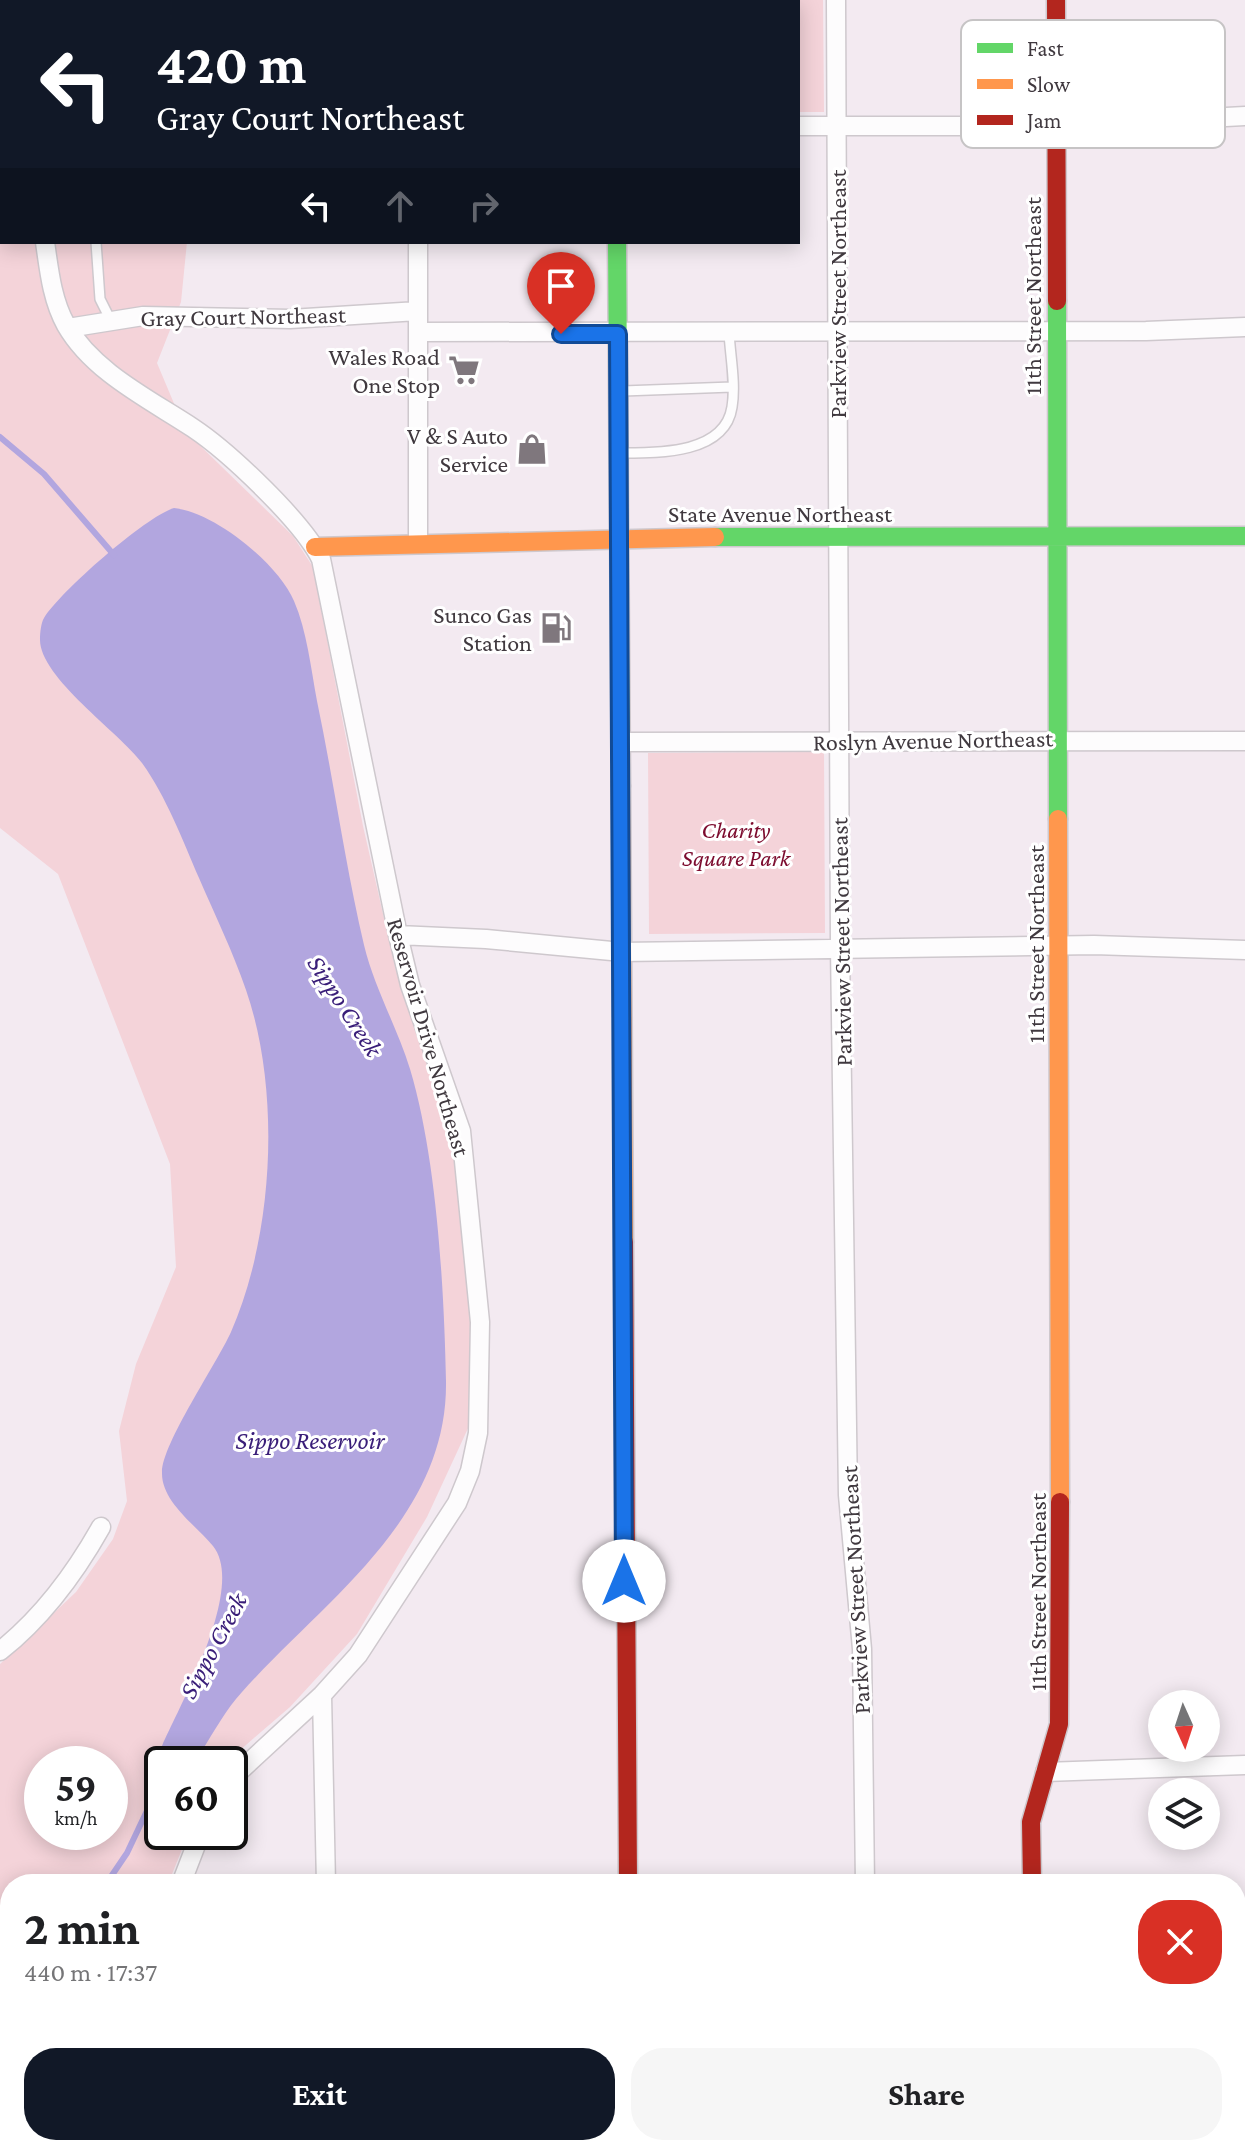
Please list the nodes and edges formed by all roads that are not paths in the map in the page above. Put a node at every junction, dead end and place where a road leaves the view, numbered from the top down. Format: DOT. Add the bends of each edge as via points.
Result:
graph roads {
  1 [pos="836,0"];
  2 [pos="1245,116"];
  3 [pos="1225,117"];
  4 [pos="800,126"];
  5 [pos="837,126"];
  6 [pos="961,126"];
  7 [pos="1056,148"];
  8 [pos="45,244"];
  9 [pos="96,244"];
  10 [pos="418,244"];
  11 [pos="617,244"];
  12 [pos="418,311"];
  13 [pos="110,319"];
  14 [pos="1245,327"];
  15 [pos="68,328"];
  16 [pos="837,331"];
  17 [pos="1057,331"];
  18 [pos="418,332"];
  19 [pos="729,332"];
  20 [pos="618,334"];
  21 [pos="732,387"];
  22 [pos="618,391"];
  23 [pos="618,453"];
  24 [pos="1056,535"];
  25 [pos="1245,536"];
  26 [pos="620,537"];
  27 [pos="838,537"];
  28 [pos="418,542"];
  29 [pos="315,547"];
  30 [pos="1058,739"];
  31 [pos="840,741"];
  32 [pos="1245,741"];
  33 [pos="621,742"];
  34 [pos="398,935"];
  35 [pos="1059,946"];
  36 [pos="840,948"];
  37 [pos="1245,950"];
  38 [pos="622,952"];
  39 [pos="101,1527"];
  40 [pos="0,1651"];
  41 [pos="322,1695"];
  42 [pos="248,1763"];
  43 [pos="1245,1765"];
  44 [pos="1045,1772"];
  45 [pos="194,1850"];
  46 [pos="185,1874"];
  47 [pos="326,1874"];
  48 [pos="628,1874"];
  49 [pos="865,1874"];
  50 [pos="1032,1874"];
  1 -- 5 [label="street, Parkview Street Northeast"];
  2 -- 3 [label="street"];
  4 -- 5 [label="street"];
  5 -- 6 [label="street"];
  5 -- 16 [label="street, Parkview Street Northeast"];
  7 -- 17 [label="street, 11th Street Northeast"];
  8 -- 15 [label="street, Reservoir Drive Northeast" via="54,294"];
  9 -- 13 [label="lane" via="100,299"];
  10 -- 12 [label="street"];
  11 -- 20 [label="street"];
  12 -- 13 [label="street, Gray Court Northeast" via="290,319"];
  12 -- 18 [label="street"];
  13 -- 15 [label="street, Gray Court Northeast"];
  14 -- 17 [label="street"];
  15 -- 29 [label="street, Reservoir Drive Northeast" via="117,378 225,453"];
  16 -- 17 [label="street"];
  16 -- 19 [label="street"];
  16 -- 27 [label="street, Parkview Street Northeast"];
  17 -- 24 [label="street, 11th Street Northeast"];
  18 -- 20 [label="street"];
  18 -- 28 [label="street"];
  19 -- 20 [label="street"];
  19 -- 21 [label="lane"];
  20 -- 22 [label="street"];
  21 -- 22 [label="lane"];
  21 -- 23 [label="lane" via="728,424 704,441 680,451"];
  22 -- 23 [label="street"];
  23 -- 26 [label="street"];
  24 -- 25 [label="street, State Avenue Northeast"];
  24 -- 27 [label="street, State Avenue Northeast"];
  24 -- 30 [label="street, 11th Street Northeast"];
  26 -- 27 [label="street, State Avenue Northeast"];
  26 -- 28 [label="street, State Avenue Northeast"];
  26 -- 33 [label="street"];
  27 -- 31 [label="street, Parkview Street Northeast"];
  28 -- 29 [label="street, State Avenue Northeast"];
  29 -- 34 [label="street, Reservoir Drive Northeast" via="326,579"];
  30 -- 31 [label="street, Roslyn Avenue Northeast"];
  30 -- 32 [label="street, Roslyn Avenue Northeast"];
  30 -- 35 [label="street, 11th Street Northeast"];
  31 -- 33 [label="street, Roslyn Avenue Northeast"];
  31 -- 36 [label="street, Parkview Street Northeast"];
  33 -- 38 [label="street"];
  34 -- 38 [label="street"];
  34 -- 41 [label="street, Reservoir Drive Northeast" via="461,1131 479,1292 478,1433 457,1503 358,1655"];
  35 -- 36 [label="street"];
  35 -- 37 [label="street"];
  35 -- 44 [label="street, 11th Street Northeast" via="1061,1694 1059,1724"];
  36 -- 38 [label="street"];
  36 -- 49 [label="street, Parkview Street Northeast" via="848,1495 862,1649"];
  38 -- 48 [label="street"];
  39 -- 40 [label="street" via="69,1581"];
  41 -- 42 [label="street, Reservoir Drive Northeast"];
  41 -- 47 [label="street"];
  43 -- 44 [label="street"];
  44 -- 50 [label="street, 11th Street Northeast" via="1031,1822"];
  45 -- 46 [label="street"];
}
